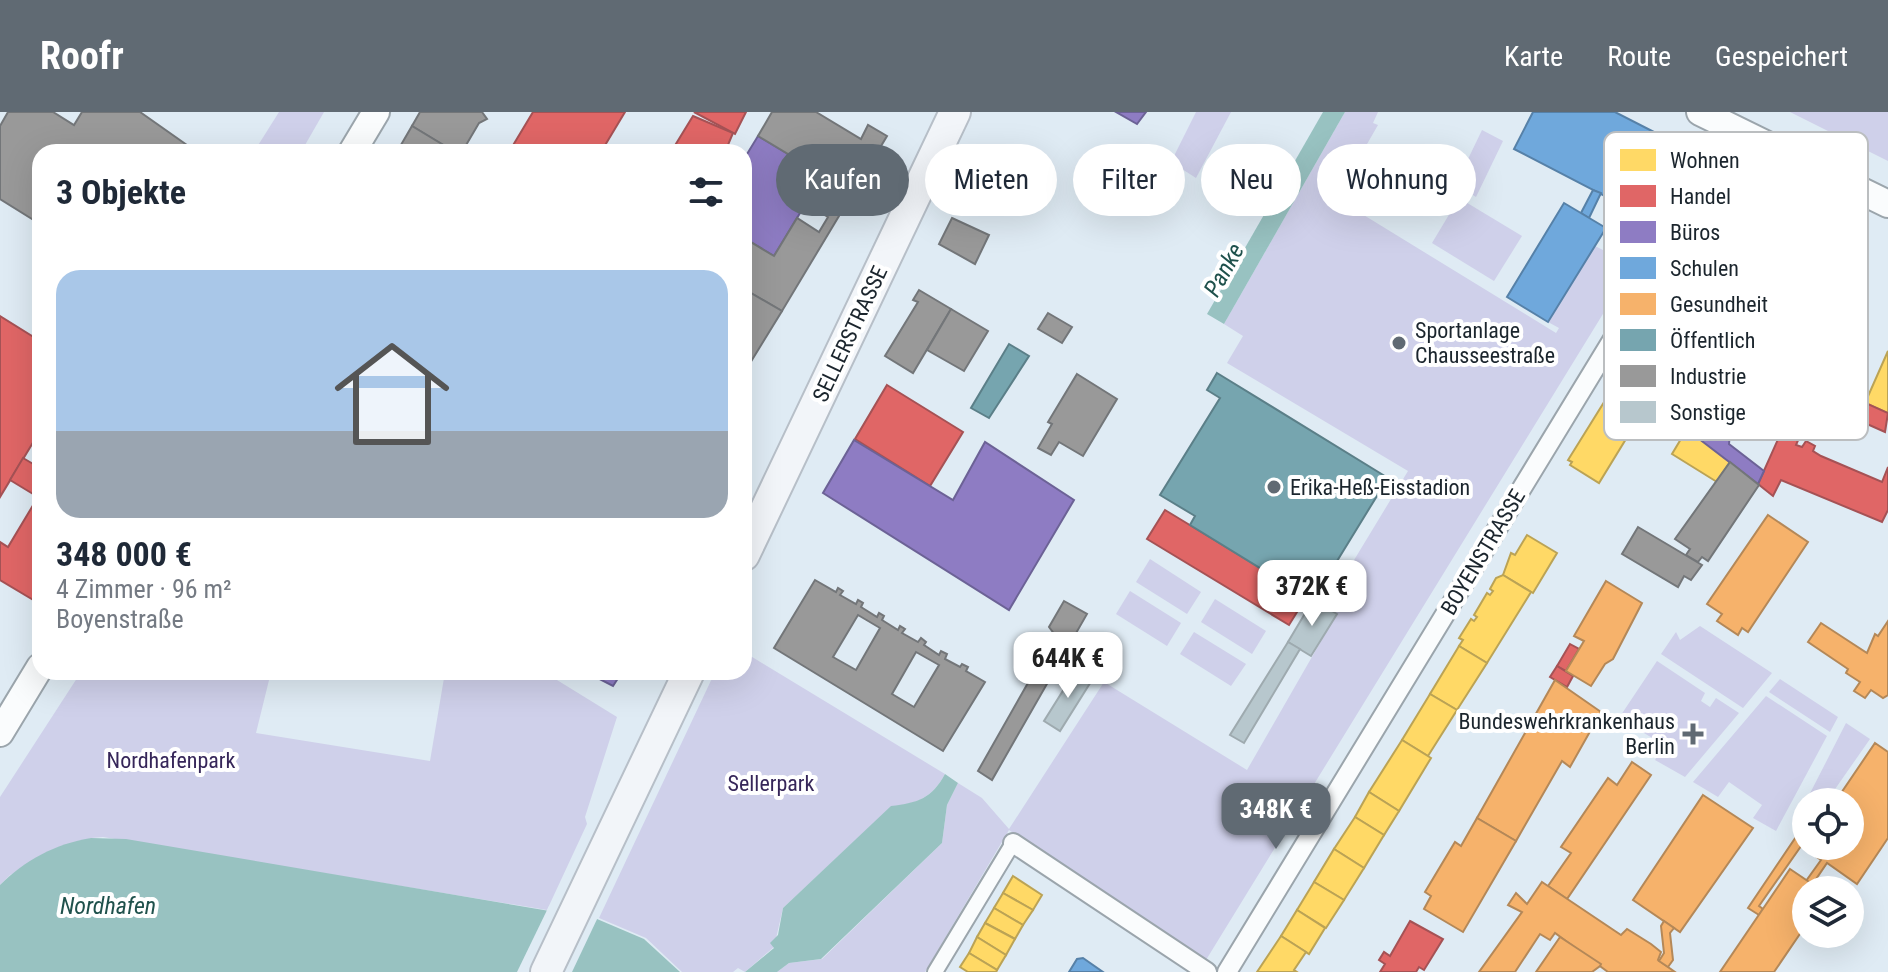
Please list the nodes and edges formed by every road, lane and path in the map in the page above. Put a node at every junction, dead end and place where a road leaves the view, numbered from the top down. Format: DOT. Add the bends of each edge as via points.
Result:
graph roads {
  1 [pos="376,112"];
  2 [pos="955,112"];
  3 [pos="1700,112"];
  4 [pos="1739,132"];
  5 [pos="357,144"];
  6 [pos="1868,194"];
  7 [pos="1888,204"];
  8 [pos="1604,353"];
  9 [pos="752,538"];
  10 [pos="32,680"];
  11 [pos="685,680"];
  12 [pos="0,733"];
  13 [pos="1013,843"];
  14 [pos="546,972"];
  15 [pos="935,972"];
  16 [pos="1207,972"];
  17 [pos="1227,972"];
  1 -- 5 [label="main road"];
  2 -- 9 [label="main road, SELLERSTRASSE"];
  3 -- 4 [label="main road"];
  6 -- 7 [label="main road"];
  8 -- 17 [label="street, BOYENSTRASSE"];
  10 -- 12 [label="main road"];
  11 -- 14 [label="main road"];
  13 -- 15 [label="street"];
  13 -- 16 [label="street"];
}
